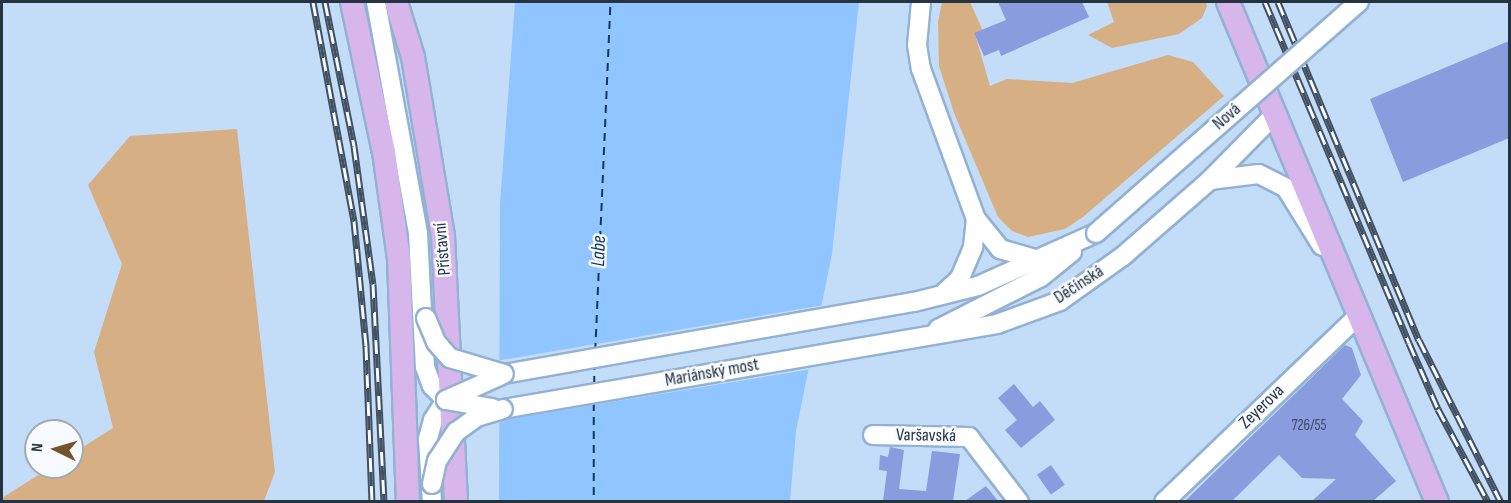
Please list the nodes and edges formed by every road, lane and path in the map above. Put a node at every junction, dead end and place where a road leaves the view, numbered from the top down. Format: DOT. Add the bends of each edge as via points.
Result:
graph roads {
  1 [pos="352,2"];
  2 [pos="370,2"];
  3 [pos="375,2"];
  4 [pos="396,2"];
  5 [pos="921,2"];
  6 [pos="1359,2"];
  7 [pos="1230,4"];
  8 [pos="388,59"];
  9 [pos="1275,114"];
  10 [pos="1210,180"];
  11 [pos="975,219"];
  12 [pos="1096,233"];
  13 [pos="1038,260"];
  14 [pos="1352,293"];
  15 [pos="941,295"];
  16 [pos="914,302"];
  17 [pos="1360,314"];
  18 [pos="426,318"];
  19 [pos="920,338"];
  20 [pos="504,374"];
  21 [pos="446,400"];
  22 [pos="503,409"];
  23 [pos="873,435"];
  24 [pos="432,493"];
  25 [pos="408,501"];
  26 [pos="456,501"];
  27 [pos="1019,501"];
  28 [pos="1164,501"];
  29 [pos="1437,501"];
  1 -- 25 [label="main road" via="384,152 399,259"];
  2 -- 8 [label="street, Přístavní"];
  3 -- 8 [label="street, Přístavní"];
  4 -- 26 [label="main road, Přístavní" via="413,57 443,236"];
  5 -- 11 [label="street" via="917,45 921,69"];
  6 -- 12 [label="street, Nová, bridge"];
  7 -- 9 [label="main road"];
  8 -- 18 [label="street, Přístavní" via="418,234"];
  9 -- 10 [label="street, Děčínská"];
  9 -- 14 [label="main road"];
  10 -- 14 [label="street" via="1259,174 1286,188"];
  10 -- 19 [label="street, Děčínská" via="1123,256 1060,301 997,324"];
  11 -- 13 [label="street" via="1000,249"];
  11 -- 15 [label="street" via="973,247 960,278"];
  12 -- 13 [label="street, Nová"];
  12 -- 19 [label="street, Nová" via="1041,277"];
  13 -- 15 [label="street, Nová" via="978,286"];
  14 -- 17 [label="main road"];
  15 -- 16 [label="street, Nová"];
  16 -- 20 [label="street, Mariánský most"];
  17 -- 28 [label="street, Zeyerova"];
  17 -- 29 [label="main road"];
  18 -- 20 [label="street, Mariánský most, bridge" via="436,342 450,358"];
  18 -- 21 [label="street, bridge" via="427,376"];
  19 -- 22 [label="street, Mariánský most"];
  20 -- 21 [label="street, Mariánský most, bridge" via="455,392"];
  21 -- 22 [label="street, Mariánský most, bridge"];
  21 -- 24 [label="street, Mariánský most, bridge" via="433,420 428,439"];
  22 -- 24 [label="street, Mariánský most, bridge" via="477,417 456,432 437,462"];
  23 -- 27 [label="street, Varšavská" via="969,437"];
}
